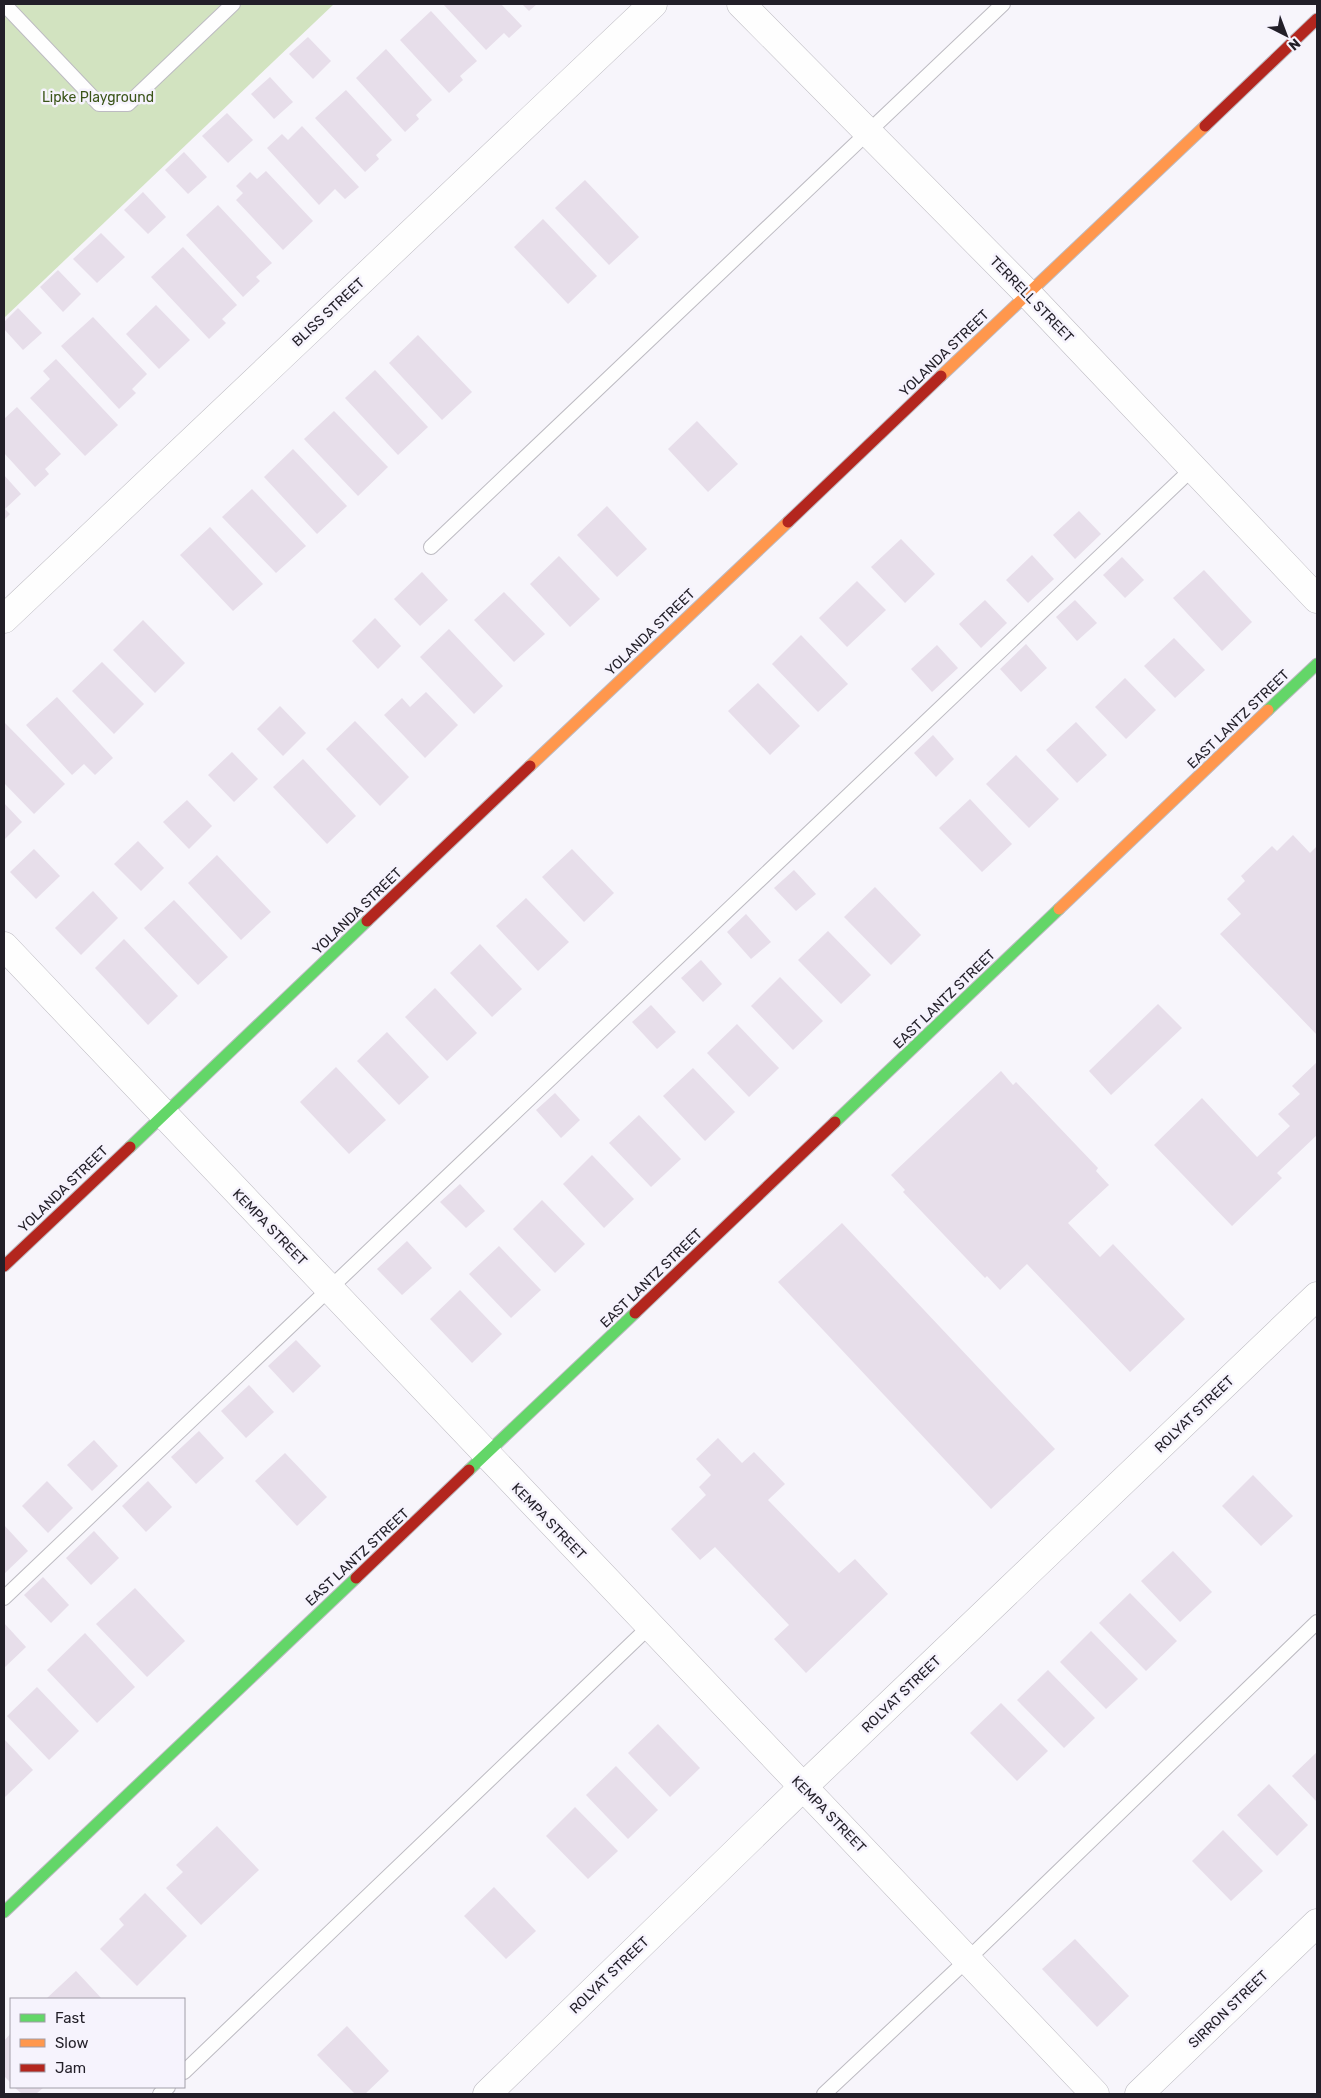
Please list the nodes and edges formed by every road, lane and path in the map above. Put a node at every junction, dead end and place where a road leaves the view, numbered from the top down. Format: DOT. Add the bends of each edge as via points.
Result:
graph roads {
  1 [pos="4,4"];
  2 [pos="233,4"];
  3 [pos="652,4"];
  4 [pos="741,4"];
  5 [pos="1003,4"];
  6 [pos="1317,19"];
  7 [pos="867,131"];
  8 [pos="1028,294"];
  9 [pos="1193,468"];
  10 [pos="431,547"];
  11 [pos="1317,599"];
  12 [pos="4,619"];
  13 [pos="1317,664"];
  14 [pos="5,950"];
  15 [pos="163,1115"];
  16 [pos="4,1266"];
  17 [pos="330,1290"];
  18 [pos="1317,1296"];
  19 [pos="486,1455"];
  20 [pos="4,1598"];
  21 [pos="1317,1622"];
  22 [pos="650,1626"];
  23 [pos="804,1787"];
  24 [pos="4,1912"];
  25 [pos="1317,1924"];
  26 [pos="968,1960"];
  27 [pos="185,2071"];
  28 [pos="487,2094"];
  29 [pos="824,2094"];
  30 [pos="1095,2094"];
  31 [pos="1139,2094"];
  1 -- 2 [label="lane" via="99,104 128,104"];
  3 -- 12 [label="street, BLISS STREET"];
  4 -- 7 [label="street, TERRELL STREET"];
  5 -- 7 [label="lane"];
  6 -- 8 [label="street, YOLANDA STREET"];
  7 -- 8 [label="street, TERRELL STREET"];
  7 -- 10 [label="lane"];
  8 -- 9 [label="street, TERRELL STREET"];
  8 -- 15 [label="street, YOLANDA STREET"];
  9 -- 11 [label="street, TERRELL STREET"];
  9 -- 17 [label="lane"];
  13 -- 19 [label="street, EAST LANTZ STREET"];
  14 -- 15 [label="street, KEMPA STREET"];
  15 -- 16 [label="street, YOLANDA STREET"];
  15 -- 17 [label="street, KEMPA STREET"];
  17 -- 19 [label="street, KEMPA STREET"];
  17 -- 20 [label="lane"];
  18 -- 23 [label="street, ROLYAT STREET"];
  19 -- 22 [label="street, KEMPA STREET"];
  19 -- 24 [label="street, EAST LANTZ STREET"];
  21 -- 26 [label="lane"];
  22 -- 23 [label="street, KEMPA STREET"];
  22 -- 27 [label="lane"];
  23 -- 26 [label="street, KEMPA STREET"];
  23 -- 28 [label="street, ROLYAT STREET"];
  25 -- 31 [label="street, SIRRON STREET"];
  26 -- 29 [label="lane"];
  26 -- 30 [label="street, KEMPA STREET"];
}
